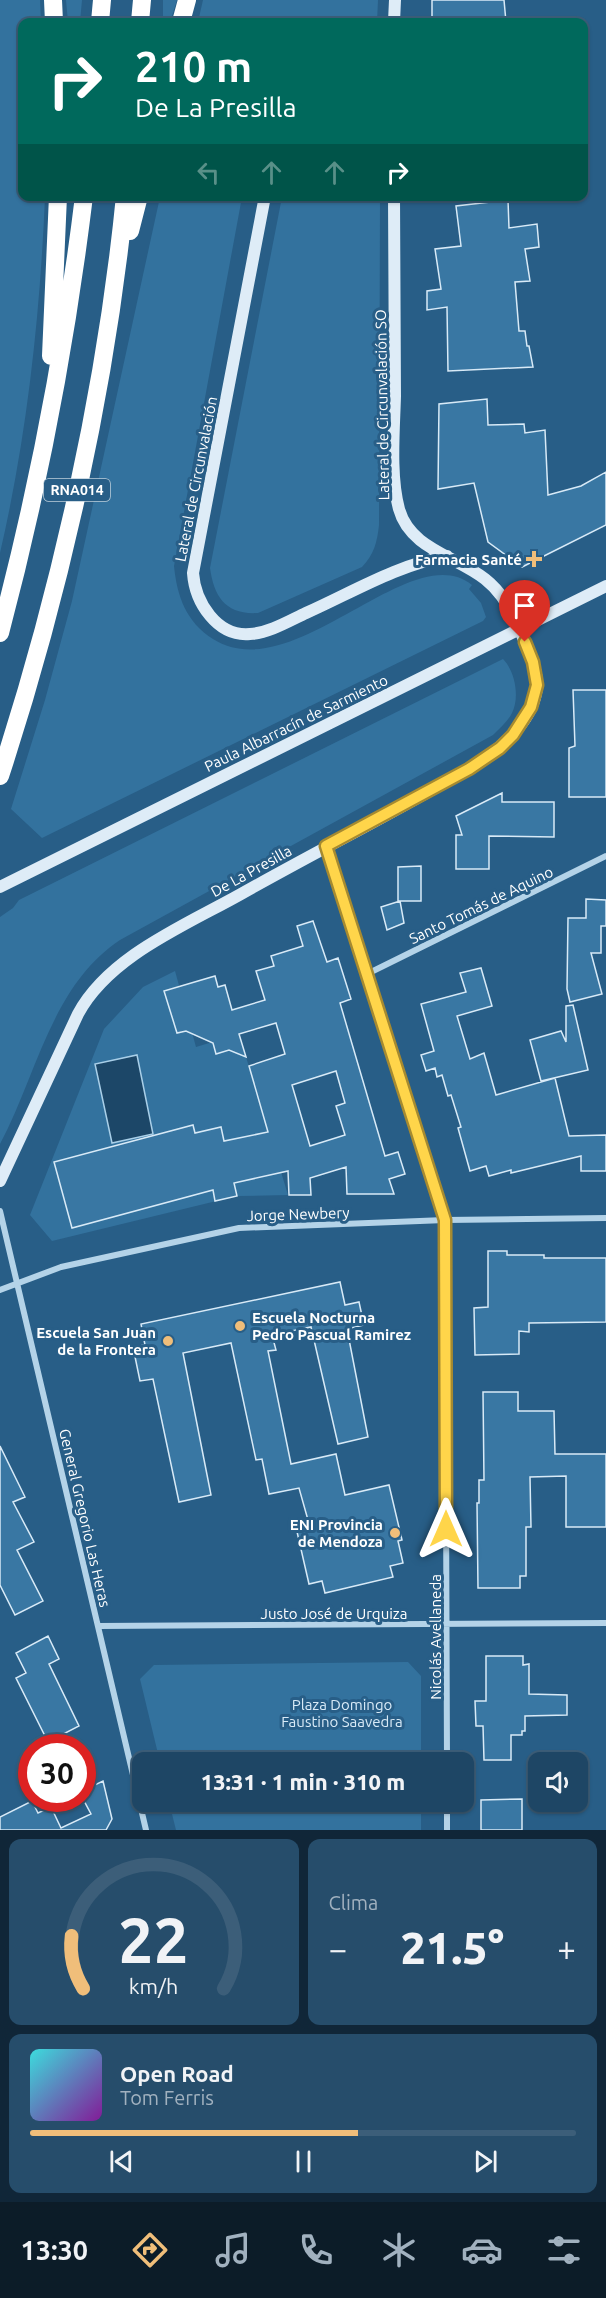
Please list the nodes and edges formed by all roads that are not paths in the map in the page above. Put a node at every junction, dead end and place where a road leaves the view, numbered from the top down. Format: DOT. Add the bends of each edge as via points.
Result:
graph roads {
  1 [pos="53,0"];
  2 [pos="102,0"];
  3 [pos="142,0"];
  4 [pos="187,0"];
  5 [pos="395,0"];
  6 [pos="54,18"];
  7 [pos="100,18"];
  8 [pos="140,18"];
  9 [pos="183,18"];
  10 [pos="394,18"];
  11 [pos="58,201"];
  12 [pos="83,201"];
  13 [pos="123,201"];
  14 [pos="138,201"];
  15 [pos="264,201"];
  16 [pos="394,201"];
  17 [pos="111,302"];
  18 [pos="45,442"];
  19 [pos="447,556"];
  20 [pos="606,586"];
  21 [pos="520,629"];
  22 [pos="0,633"];
  23 [pos="0,776"];
  24 [pos="326,846"];
  25 [pos="606,856"];
  26 [pos="0,887"];
  27 [pos="367,975"];
  28 [pos="0,1181"];
  29 [pos="0,1211"];
  30 [pos="606,1218"];
  31 [pos="445,1220"];
  32 [pos="18,1284"];
  33 [pos="0,1290"];
  34 [pos="606,1623"];
  35 [pos="446,1624"];
  36 [pos="98,1626"];
  37 [pos="447,1752"];
  38 [pos="447,1812"];
  39 [pos="146,1830"];
  40 [pos="447,1830"];
  1 -- 6 [label="highway"];
  2 -- 7 [label="highway"];
  3 -- 8 [label="highway"];
  4 -- 9 [label="highway"];
  5 -- 10 [label="street"];
  11 -- 18 [label="highway"];
  12 -- 18 [label="highway, RNA014"];
  13 -- 17 [label="highway, RNA014"];
  14 -- 17 [label="highway"];
  15 -- 19 [label="street, Lateral de Circunvalación" via="193,573 200,603 229,629 250,634 279,626 413,564"];
  16 -- 19 [label="street, Lateral de Circunvalación SO" via="396,489 401,516 412,534"];
  17 -- 23 [label="highway, RNA014" via="64,547"];
  18 -- 22 [label="highway, RNA014"];
  19 -- 21 [label="street, Lateral de Circunvalación SO" via="487,580 509,606"];
  20 -- 21 [label="street, Paula Albarracín de Sarmiento"];
  21 -- 24 [label="street, De La Presilla" via="537,685 531,707 513,735 455,777"];
  21 -- 26 [label="street, Paula Albarracín de Sarmiento"];
  24 -- 27 [label="street, Nicolás Avellaneda"];
  24 -- 28 [label="street, De La Presilla" via="137,953 91,991"];
  25 -- 27 [label="street, Santo Tomás de Aquino"];
  27 -- 31 [label="street, Nicolás Avellaneda"];
  29 -- 32 [label="street, General Gregorio Las Heras"];
  30 -- 31 [label="street, Jorge Newbery"];
  31 -- 32 [label="street, Jorge Newbery" via="239,1228 62,1267"];
  31 -- 35 [label="street, Nicolás Avellaneda"];
  32 -- 33 [label="street, Jorge Newbery"];
  32 -- 36 [label="street, General Gregorio Las Heras"];
  34 -- 35 [label="street, Justo José de Urquiza"];
  35 -- 36 [label="street, Justo José de Urquiza"];
  35 -- 37 [label="street, Nicolás Avellaneda"];
  36 -- 39 [label="street, General Gregorio Las Heras"];
  38 -- 40 [label="street"];
}
